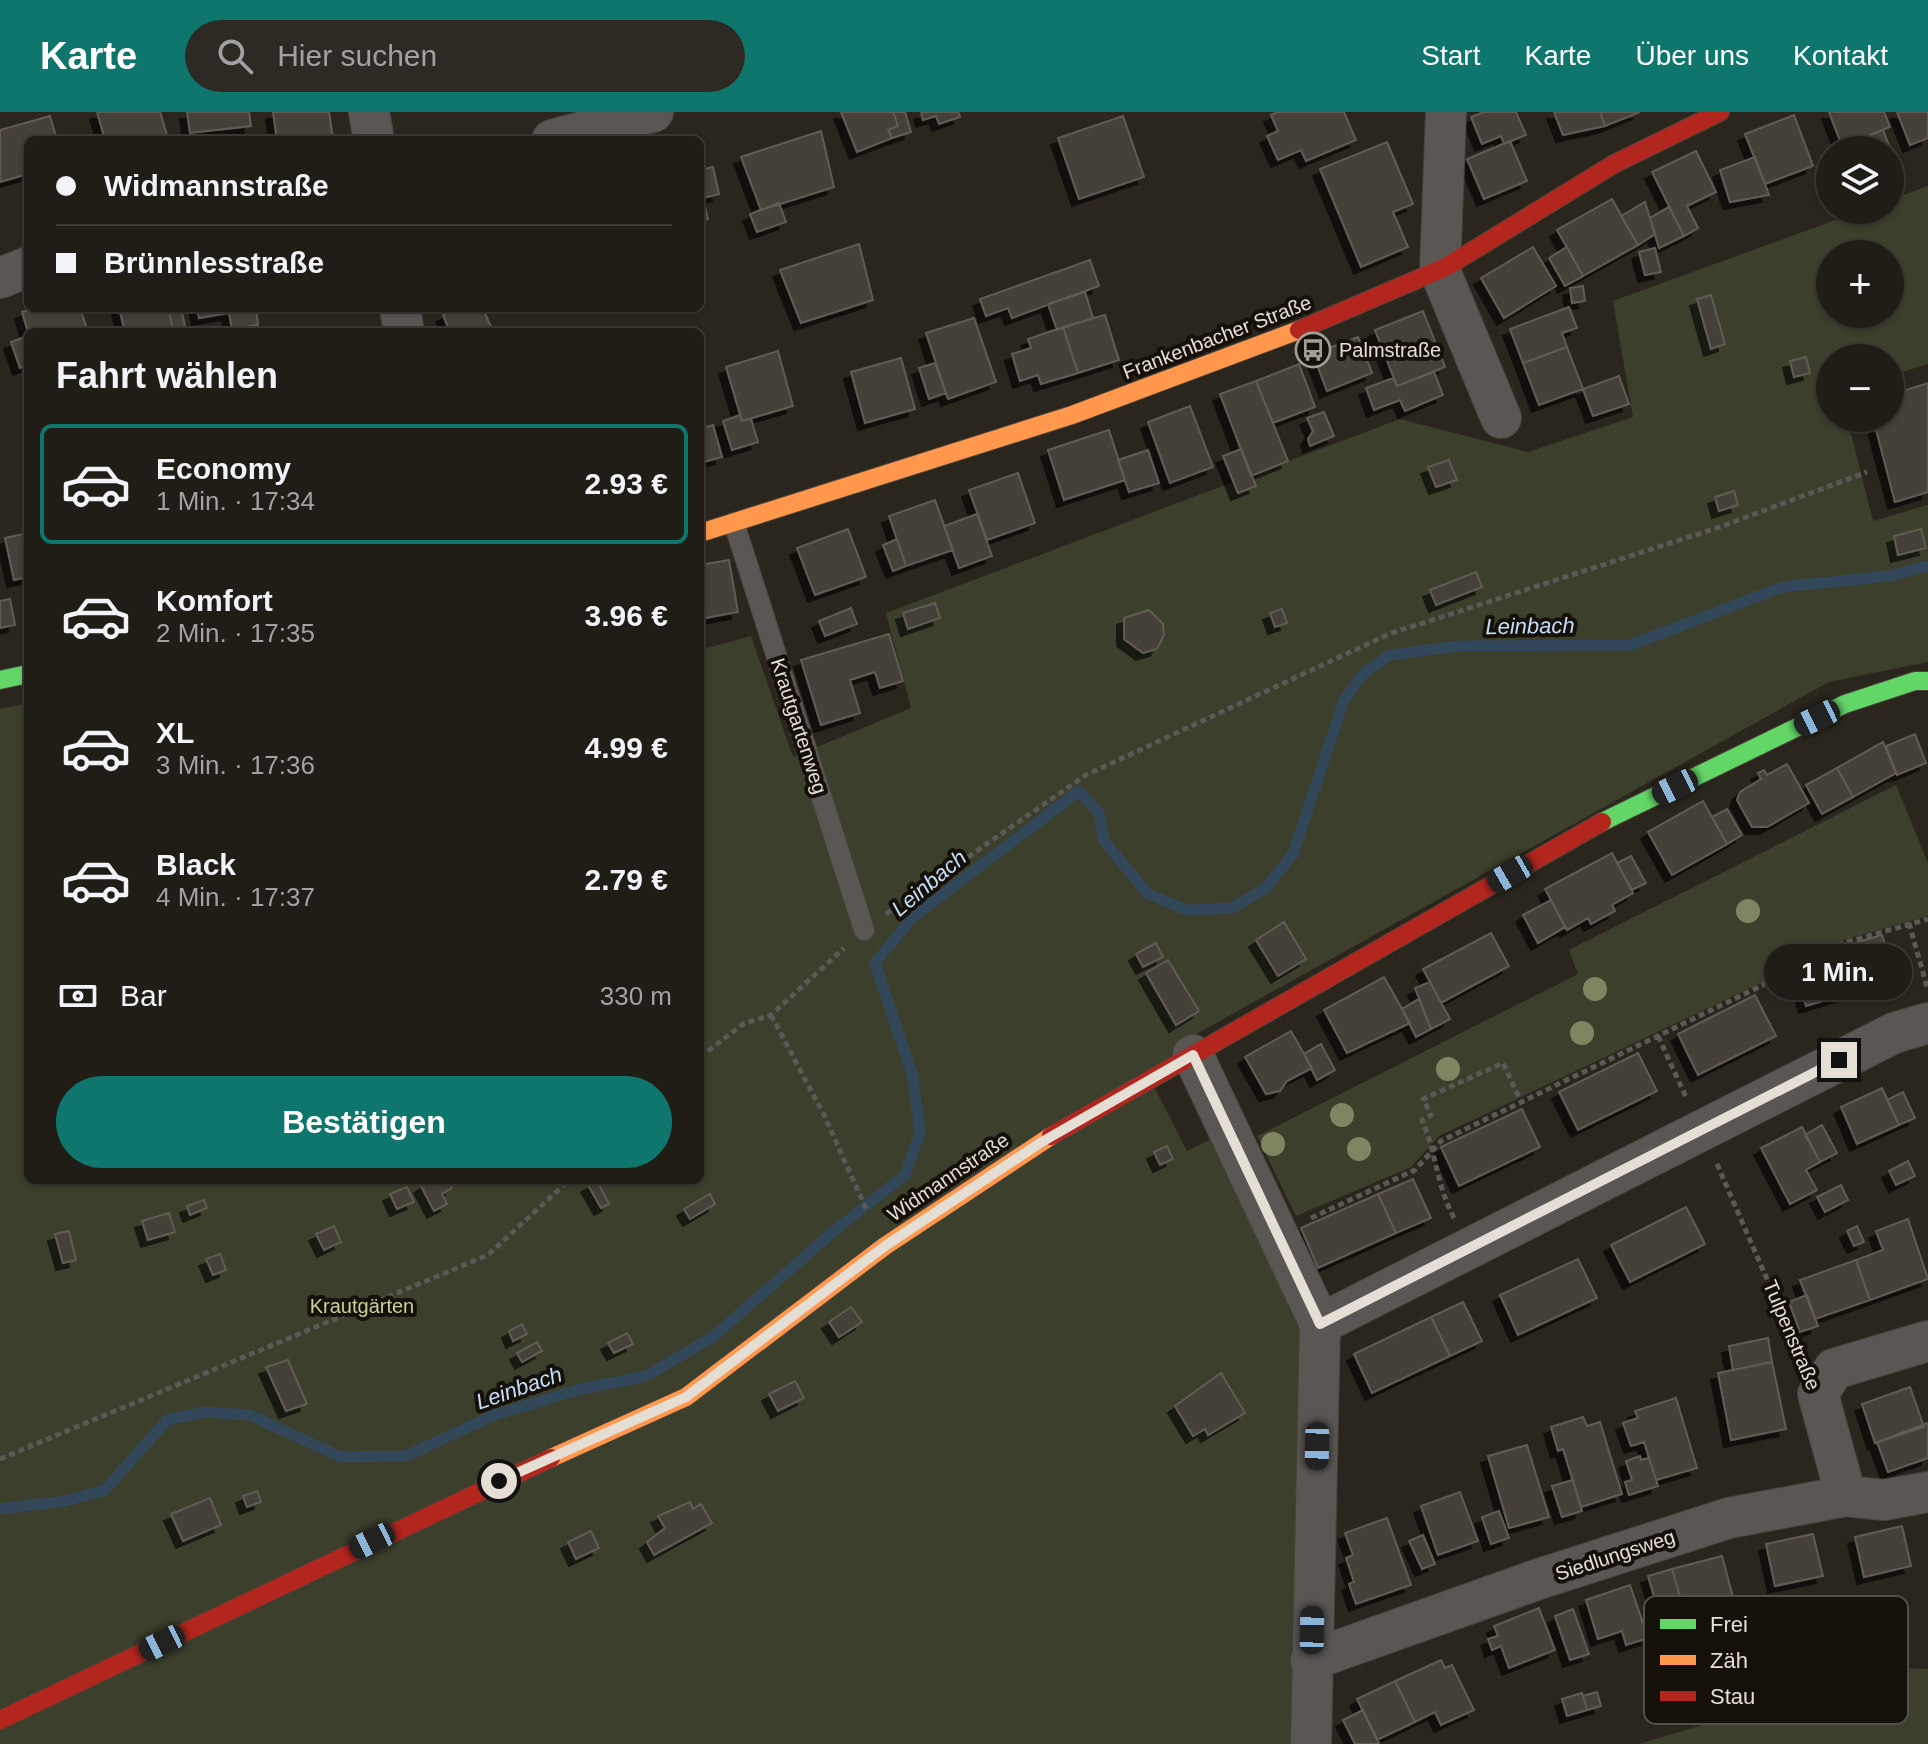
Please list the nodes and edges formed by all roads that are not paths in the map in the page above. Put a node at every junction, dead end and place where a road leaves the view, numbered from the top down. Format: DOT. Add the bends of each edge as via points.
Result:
graph roads {
  1 [pos="369,112"];
  2 [pos="653,112"];
  3 [pos="1446,112"];
  4 [pos="1720,112"];
  5 [pos="373,136"];
  6 [pos="566,136"];
  7 [pos="24,269"];
  8 [pos="1440,271"];
  9 [pos="0,278"];
  10 [pos="1501,418"];
  11 [pos="734,523"];
  12 [pos="704,532"];
  13 [pos="24,675"];
  14 [pos="0,680"];
  15 [pos="1928,681"];
  16 [pos="864,930"];
  17 [pos="1928,1023"];
  18 [pos="1193,1055"];
  19 [pos="1320,1324"];
  20 [pos="1928,1341"];
  21 [pos="1928,1492"];
  22 [pos="1846,1496"];
  23 [pos="1311,1660"];
  24 [pos="0,1720"];
  25 [pos="1311,1744"];
  1 -- 5 [label="street"];
  2 -- 6 [label="street"];
  3 -- 8 [label="street"];
  4 -- 8 [label="street, Frankenbacher Straße" via="1608,167"];
  7 -- 9 [label="street"];
  8 -- 10 [label="street"];
  8 -- 11 [label="street, Frankenbacher Straße" via="1143,391"];
  11 -- 12 [label="street, Frankenbacher Straße"];
  11 -- 16 [label="lane, Krautgartenweg"];
  13 -- 14 [label="street"];
  15 -- 18 [label="street, Widmannstraße" via="1845,704 1589,829"];
  17 -- 19 [label="street" via="1894,1033"];
  18 -- 19 [label="street"];
  18 -- 24 [label="street, Widmannstraße" via="1040,1143 898,1238 686,1397 445,1505"];
  19 -- 23 [label="street"];
  20 -- 22 [label="street, Tulpenstraße" via="1834,1369 1818,1394"];
  21 -- 22 [label="street, Siedlungsweg" via="1884,1500"];
  22 -- 23 [label="street, Siedlungsweg" via="1729,1518"];
  23 -- 25 [label="street"];
}
